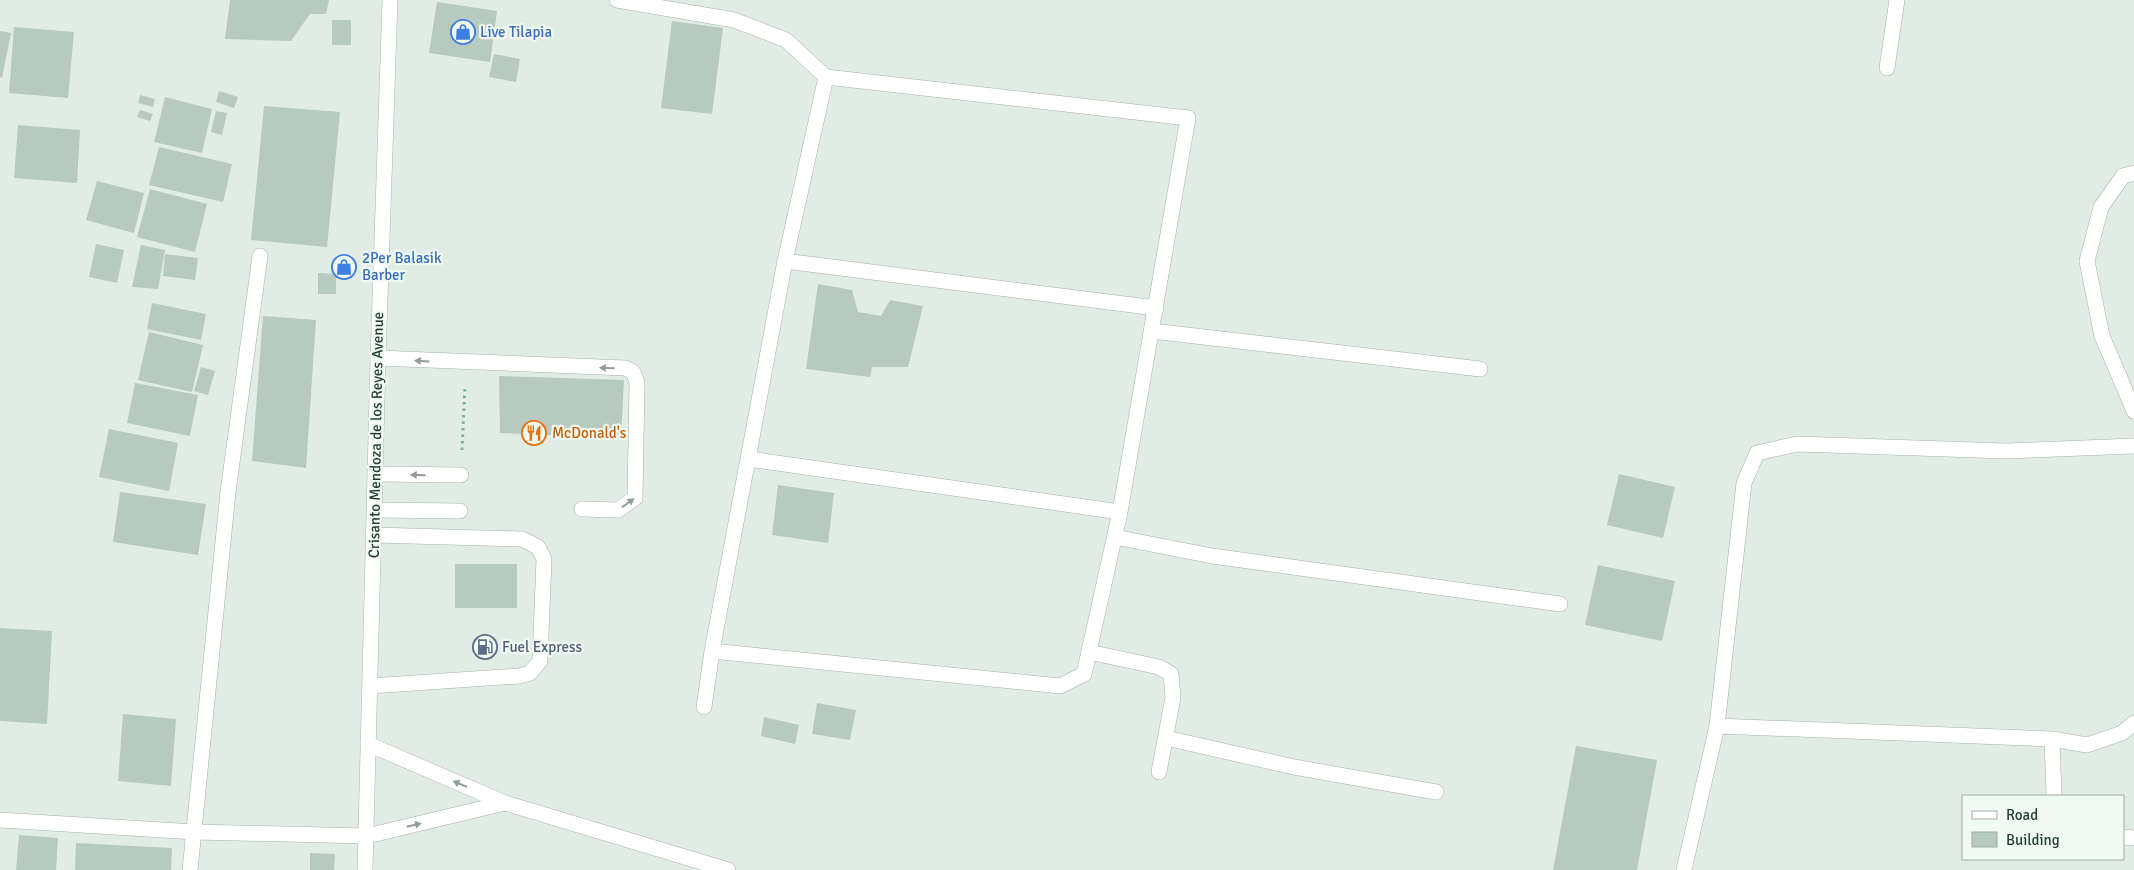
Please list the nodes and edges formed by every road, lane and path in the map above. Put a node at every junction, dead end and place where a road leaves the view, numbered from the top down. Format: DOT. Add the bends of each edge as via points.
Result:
graph roads {
  1 [pos="390,0"];
  2 [pos="617,0"];
  3 [pos="1897,0"];
  4 [pos="1887,68"];
  5 [pos="826,77"];
  6 [pos="2134,173"];
  7 [pos="260,256"];
  8 [pos="785,261"];
  9 [pos="1156,308"];
  10 [pos="1152,331"];
  11 [pos="378,358"];
  12 [pos="466,363"];
  13 [pos="1480,369"];
  14 [pos="2134,411"];
  15 [pos="2134,446"];
  16 [pos="749,459"];
  17 [pos="375,474"];
  18 [pos="461,475"];
  19 [pos="582,509"];
  20 [pos="375,510"];
  21 [pos="460,511"];
  22 [pos="1120,512"];
  23 [pos="374,535"];
  24 [pos="1115,537"];
  25 [pos="1560,604"];
  26 [pos="712,651"];
  27 [pos="1089,652"];
  28 [pos="370,686"];
  29 [pos="704,707"];
  30 [pos="2134,723"];
  31 [pos="1717,726"];
  32 [pos="1166,738"];
  33 [pos="2052,739"];
  34 [pos="368,744"];
  35 [pos="1159,772"];
  36 [pos="1436,792"];
  37 [pos="2054,795"];
  38 [pos="505,803"];
  39 [pos="0,820"];
  40 [pos="195,832"];
  41 [pos="367,836"];
  42 [pos="190,870"];
  43 [pos="365,870"];
  44 [pos="728,870"];
  45 [pos="1684,870"];
  1 -- 11 [label="street, Crisanto Mendoza de los Reyes Avenue"];
  2 -- 5 [label="street" via="734,20 786,40"];
  3 -- 4 [label="street"];
  5 -- 8 [label="street"];
  5 -- 9 [label="street" via="1188,118"];
  6 -- 14 [label="street" via="2123,176 2101,207 2087,261 2102,336"];
  7 -- 40 [label="street" via="228,492"];
  8 -- 9 [label="street"];
  8 -- 16 [label="street"];
  9 -- 10 [label="street"];
  10 -- 13 [label="street"];
  10 -- 22 [label="street"];
  12 -- 11 [label="street, one-way"];
  11 -- 17 [label="street, Crisanto Mendoza de los Reyes Avenue"];
  12 -- 18 [label="path"];
  19 -- 12 [label="street, one-way" via="618,510 635,498 637,382 633,372 625,368"];
  15 -- 31 [label="street" via="2006,451 1797,444 1756,453 1744,483"];
  16 -- 22 [label="street"];
  16 -- 26 [label="street"];
  18 -- 17 [label="street, one-way"];
  17 -- 20 [label="street, Crisanto Mendoza de los Reyes Avenue"];
  20 -- 21 [label="street"];
  20 -- 23 [label="street, Crisanto Mendoza de los Reyes Avenue"];
  22 -- 24 [label="street"];
  23 -- 28 [label="street, Crisanto Mendoza de los Reyes Avenue"];
  23 -- 28 [label="street" via="522,539 538,547 544,560 540,661 530,672 519,676"];
  24 -- 25 [label="street" via="1212,556"];
  24 -- 27 [label="street"];
  26 -- 27 [label="street" via="1060,686 1084,674"];
  26 -- 29 [label="street"];
  27 -- 32 [label="street" via="1160,667 1171,674 1173,697"];
  28 -- 34 [label="street, Crisanto Mendoza de los Reyes Avenue"];
  30 -- 33 [label="street" via="2122,733 2087,745"];
  31 -- 33 [label="street"];
  31 -- 45 [label="street"];
  32 -- 35 [label="street"];
  32 -- 36 [label="street" via="1294,767"];
  33 -- 37 [label="street"];
  38 -- 34 [label="street, one-way"];
  34 -- 41 [label="street, Crisanto Mendoza de los Reyes Avenue"];
  41 -- 38 [label="street, one-way"];
  38 -- 44 [label="street"];
  39 -- 40 [label="street"];
  40 -- 41 [label="street"];
  40 -- 42 [label="street"];
  41 -- 43 [label="street, Crisanto Mendoza de los Reyes Avenue"];
}
